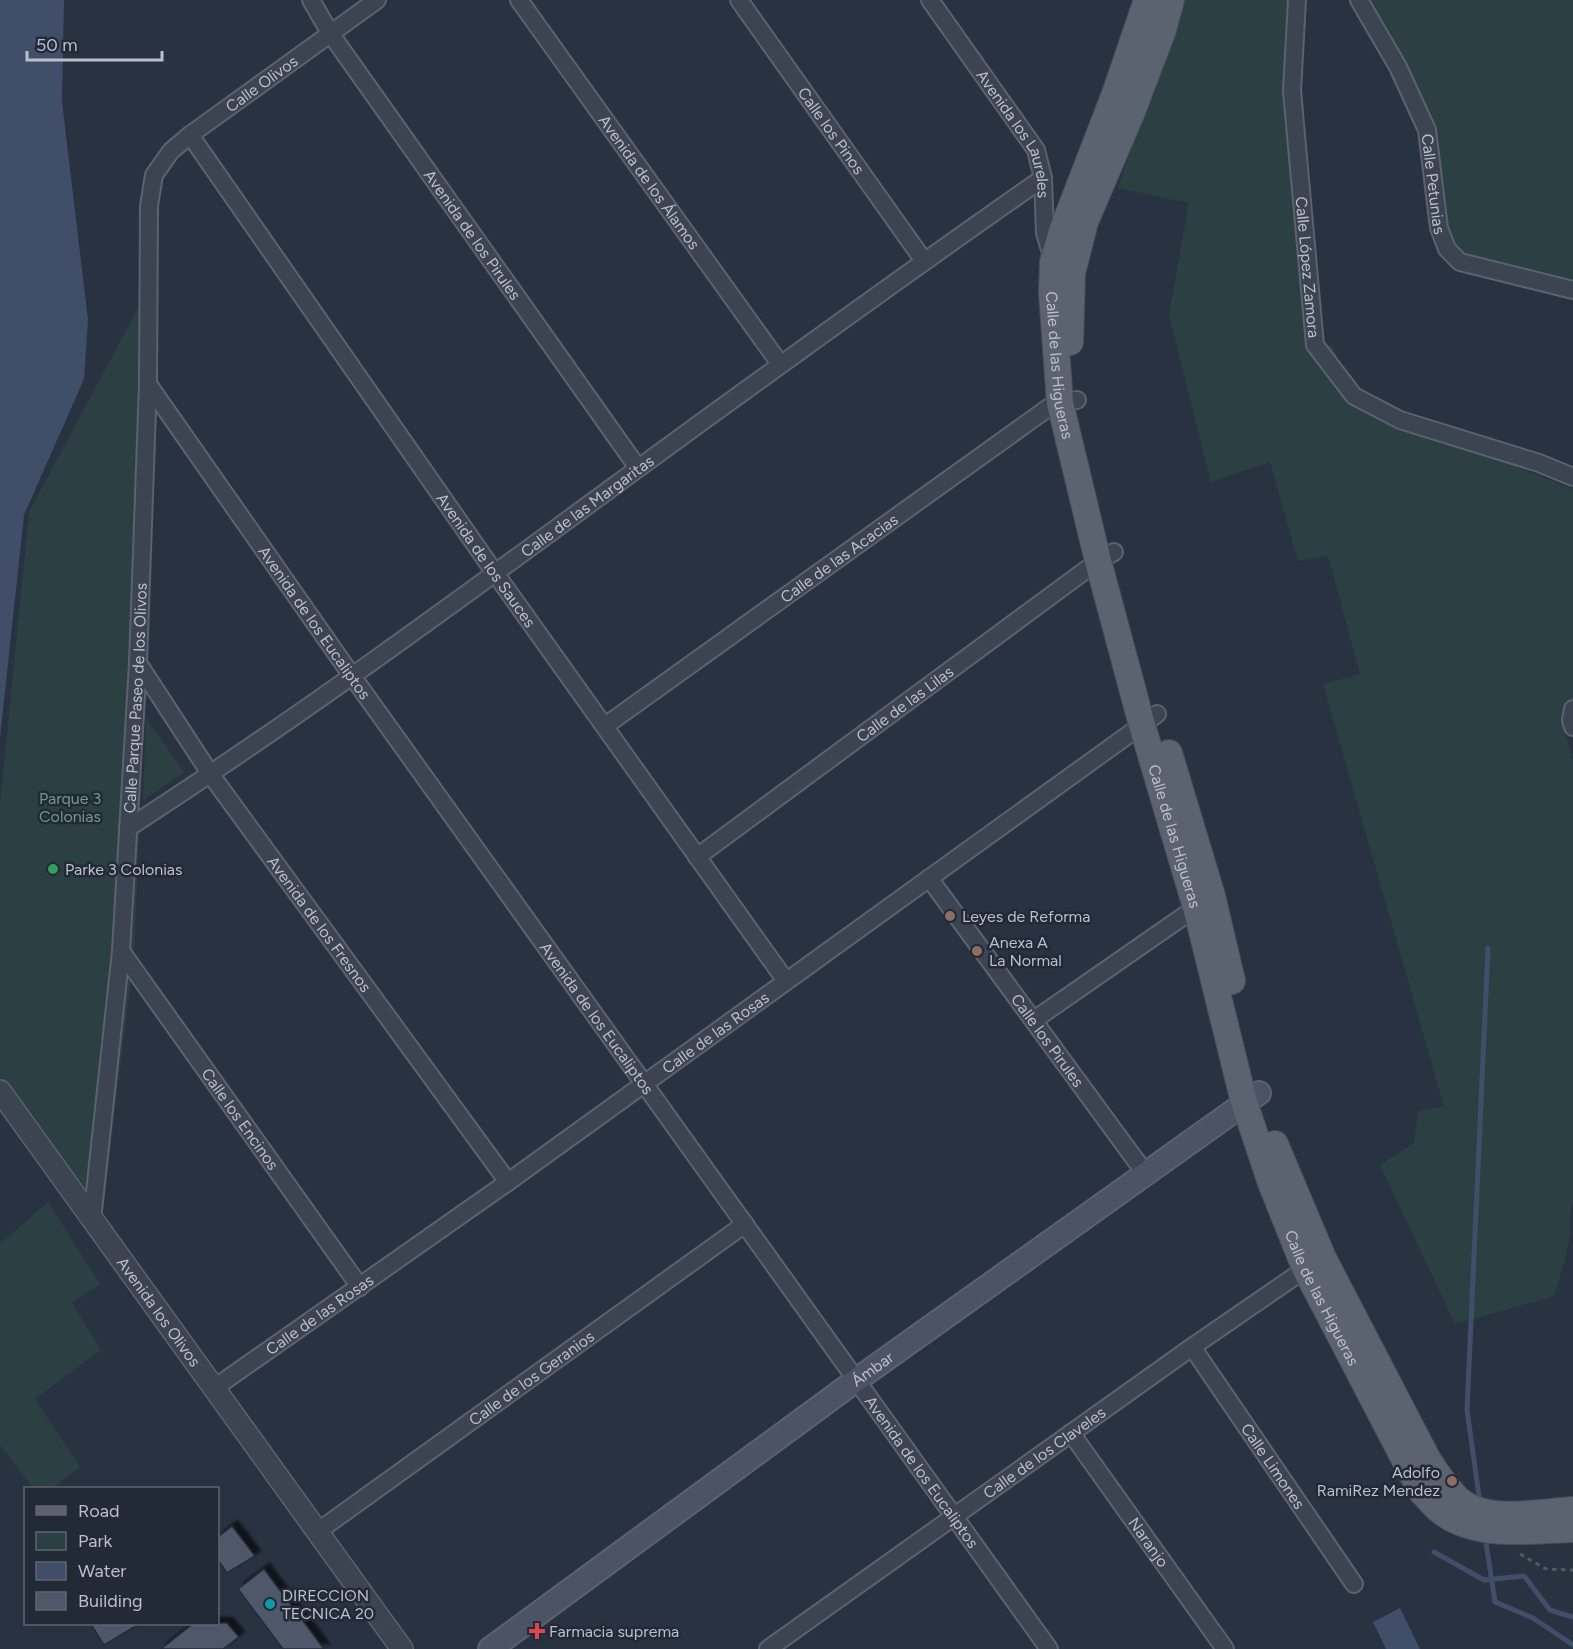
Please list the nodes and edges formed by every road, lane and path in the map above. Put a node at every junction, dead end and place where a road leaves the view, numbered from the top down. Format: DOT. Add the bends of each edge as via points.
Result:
graph roads {
  1 [pos="311,0"];
  2 [pos="377,0"];
  3 [pos="519,0"];
  4 [pos="739,0"];
  5 [pos="930,0"];
  6 [pos="1147,0"];
  7 [pos="1170,0"];
  8 [pos="1298,0"];
  9 [pos="1359,0"];
  10 [pos="330,33"];
  11 [pos="190,135"];
  12 [pos="154,175"];
  13 [pos="1043,178"];
  14 [pos="924,261"];
  15 [pos="1063,267"];
  16 [pos="1573,290"];
  17 [pos="780,364"];
  18 [pos="148,384"];
  19 [pos="1068,401"];
  20 [pos="638,468"];
  21 [pos="1573,477"];
  22 [pos="1106,557"];
  23 [pos="495,573"];
  24 [pos="138,663"];
  25 [pos="352,676"];
  26 [pos="1573,709"];
  27 [pos="1150,719"];
  28 [pos="605,726"];
  29 [pos="1573,727"];
  30 [pos="211,774"];
  31 [pos="128,828"];
  32 [pos="697,857"];
  33 [pos="929,879"];
  34 [pos="1204,902"];
  35 [pos="121,951"];
  36 [pos="786,981"];
  37 [pos="1034,1020"];
  38 [pos="645,1083"];
  39 [pos="0,1091"];
  40 [pos="1252,1097"];
  41 [pos="1145,1173"];
  42 [pos="508,1182"];
  43 [pos="92,1220"];
  44 [pos="745,1224"];
  45 [pos="1314,1263"];
  46 [pos="360,1287"];
  47 [pos="1192,1347"];
  48 [pos="855,1381"];
  49 [pos="213,1389"];
  50 [pos="1071,1433"];
  51 [pos="1573,1510"];
  52 [pos="954,1516"];
  53 [pos="1573,1529"];
  54 [pos="317,1532"];
  55 [pos="1546,1569"];
  56 [pos="1573,1570"];
  57 [pos="1354,1584"];
  58 [pos="1047,1648"];
  59 [pos="402,1649"];
  60 [pos="490,1649"];
  61 [pos="768,1649"];
  62 [pos="1225,1649"];
  1 -- 10 [label="street, Avenida de los Pirules"];
  2 -- 10 [label="street, Calle Olivos"];
  3 -- 17 [label="street, Avenida de los Álamos"];
  4 -- 14 [label="street, Calle los Pinos"];
  5 -- 13 [label="street, Avenida los Laureles" via="1028,137 1036,150"];
  6 -- 15 [label="main road, Calle de las Higueras" via="1062,231"];
  7 -- 15 [label="main road, Calle de las Higueras" via="1131,114"];
  8 -- 21 [label="street, Calle López Zamora" via="1292,91 1315,345 1354,396 1390,415"];
  9 -- 16 [label="street, Calle Petunias" via="1398,67 1427,130 1439,228 1447,249 1460,262"];
  10 -- 11 [label="street, Calle Olivos"];
  10 -- 20 [label="street, Avenida de los Pirules"];
  11 -- 12 [label="street, Calle Olivos" via="171,151"];
  11 -- 23 [label="street, Avenida de los Sauces"];
  12 -- 18 [label="street, Calle Parque Paseo de los Olivos" via="149,206"];
  13 -- 14 [label="street, Calle de las Margaritas"];
  13 -- 15 [label="street, Avenida los Laureles" via="1045,233"];
  14 -- 17 [label="street, Calle de las Margaritas"];
  15 -- 19 [label="main road, Calle de las Higueras" via="1070,318"];
  17 -- 20 [label="street, Calle de las Margaritas"];
  18 -- 24 [label="street, Calle Parque Paseo de los Olivos"];
  18 -- 25 [label="street, Avenida de los Eucaliptos"];
  19 -- 22 [label="main road, Calle de las Higueras"];
  19 -- 28 [label="street, Calle de las Acacias" via="1048,408"];
  20 -- 23 [label="street, Calle de las Margaritas"];
  22 -- 27 [label="main road, Calle de las Higueras"];
  22 -- 32 [label="street, Calle de las Lilas"];
  23 -- 25 [label="street, Calle de las Margaritas"];
  23 -- 28 [label="street, Avenida de los Sauces"];
  24 -- 30 [label="street, Avenida de los Fresnos"];
  24 -- 31 [label="street, Calle Parque Paseo de los Olivos"];
  25 -- 30 [label="street, Calle de las Margaritas"];
  25 -- 38 [label="street, Avenida de los Eucaliptos"];
  26 -- 29 [label="street"];
  27 -- 33 [label="street, Calle de las Rosas"];
  27 -- 34 [label="main road, Calle de las Higueras"];
  28 -- 32 [label="street, Avenida de los Sauces"];
  30 -- 31 [label="street, Calle de las Margaritas"];
  30 -- 42 [label="street, Avenida de los Fresnos"];
  31 -- 35 [label="street, Calle Parque Paseo de los Olivos"];
  32 -- 36 [label="street, Avenida de los Sauces"];
  33 -- 36 [label="street, Calle de las Rosas"];
  33 -- 37 [label="street, Calle los Pirules"];
  34 -- 37 [label="street"];
  34 -- 40 [label="main road, Calle de las Higueras"];
  35 -- 43 [label="street, Calle Parque Paseo de los Olivos"];
  35 -- 46 [label="street, Calle los Encinos"];
  36 -- 38 [label="street, Calle de las Rosas"];
  37 -- 41 [label="street, Calle los Pirules"];
  38 -- 42 [label="street, Calle de las Rosas"];
  38 -- 44 [label="street, Avenida de los Eucaliptos"];
  39 -- 43 [label="street, Avenida los Olivos"];
  40 -- 41 [label="main road, Ámbar"];
  40 -- 45 [label="main road, Calle de las Higueras" via="1276,1148"];
  41 -- 48 [label="main road, Ámbar"];
  42 -- 46 [label="street, Calle de las Rosas"];
  43 -- 49 [label="street, Avenida los Olivos"];
  44 -- 48 [label="street, Avenida de los Eucaliptos"];
  44 -- 54 [label="street, Calle de los Geranios"];
  45 -- 47 [label="street, Calle de los Claveles"];
  45 -- 51 [label="main road, Calle de las Higueras" via="1428,1460 1460,1500 1479,1512 1501,1515"];
  45 -- 53 [label="main road, Calle de las Higueras" via="1421,1491 1438,1510 1489,1531"];
  46 -- 49 [label="street, Calle de las Rosas"];
  47 -- 50 [label="street, Calle de los Claveles"];
  47 -- 57 [label="street, Calle Limones"];
  48 -- 52 [label="street, Avenida de los Eucaliptos"];
  48 -- 60 [label="main road, Ámbar"];
  49 -- 54 [label="street, Avenida los Olivos"];
  50 -- 52 [label="street, Calle de los Claveles"];
  50 -- 62 [label="street, Naranjo"];
  52 -- 58 [label="street, Avenida de los Eucaliptos"];
  52 -- 61 [label="street, Calle de los Claveles"];
  54 -- 59 [label="street, Avenida los Olivos"];
  55 -- 56 [label="path"];
}
